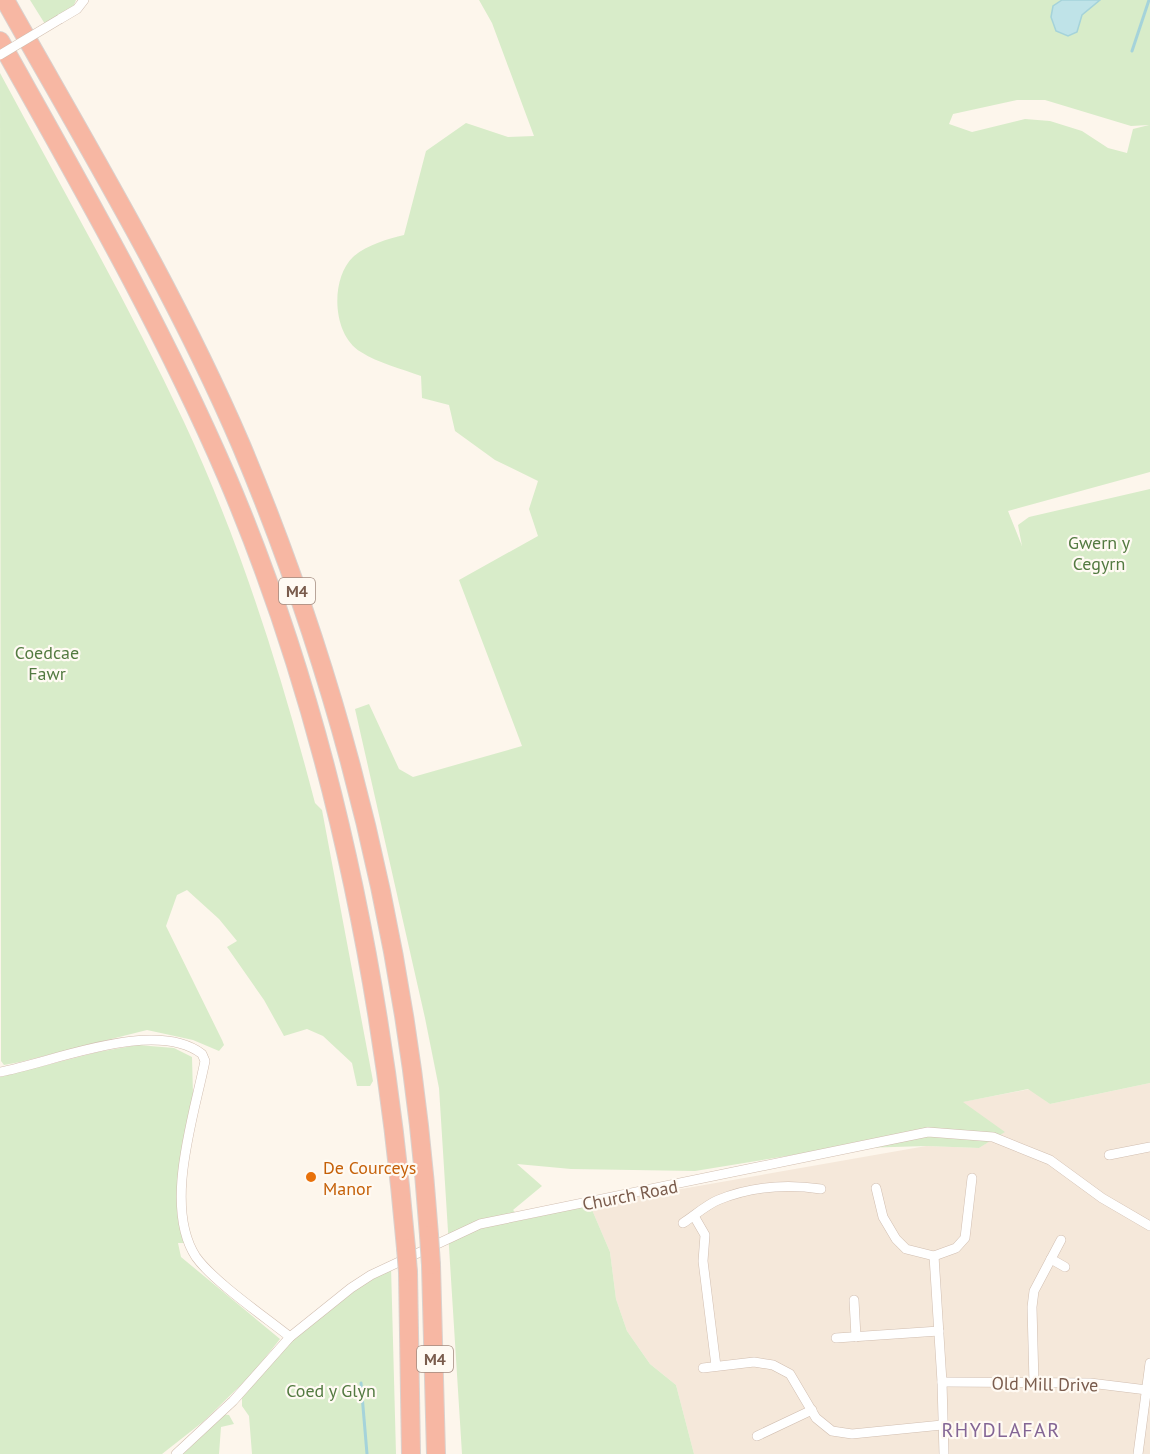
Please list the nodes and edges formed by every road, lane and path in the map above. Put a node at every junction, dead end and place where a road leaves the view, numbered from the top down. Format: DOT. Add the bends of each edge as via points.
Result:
graph roads {
  1 [pos="5,0"];
  2 [pos="84,0"];
  3 [pos="0,41"];
  4 [pos="0,55"];
  5 [pos="0,1072"];
  6 [pos="1150,1147"];
  7 [pos="1109,1155"];
  8 [pos="972,1178"];
  9 [pos="821,1188"];
  10 [pos="876,1188"];
  11 [pos="694,1216"];
  12 [pos="1145,1219"];
  13 [pos="683,1223"];
  14 [pos="1150,1226"];
  15 [pos="1061,1240"];
  16 [pos="934,1257"];
  17 [pos="1051,1260"];
  18 [pos="1065,1267"];
  19 [pos="854,1300"];
  20 [pos="939,1331"];
  21 [pos="856,1336"];
  22 [pos="290,1338"];
  23 [pos="836,1338"];
  24 [pos="1150,1363"];
  25 [pos="716,1366"];
  26 [pos="703,1368"];
  27 [pos="942,1382"];
  28 [pos="1034,1383"];
  29 [pos="1148,1390"];
  30 [pos="812,1410"];
  31 [pos="942,1425"];
  32 [pos="758,1436"];
  33 [pos="176,1454"];
  34 [pos="411,1454"];
  35 [pos="436,1454"];
  36 [pos="944,1454"];
  37 [pos="1138,1454"];
  1 -- 35 [label="highway, M4, bridge" via="104,174 240,444 297,591 354,776 380,880 414,1079 431,1265"];
  2 -- 4 [label="street, bridge" via="77,9"];
  3 -- 34 [label="highway, M4, bridge" via="114,243 185,383 228,479 278,612 310,712 364,932 391,1092 408,1272"];
  5 -- 22 [label="street" via="137,1040 169,1042 202,1054 205,1061 183,1186 183,1228 197,1258 210,1272"];
  6 -- 7 [label="street"];
  8 -- 16 [label="street" via="965,1238 956,1248"];
  9 -- 11 [label="street" via="784,1186 744,1192 717,1201"];
  10 -- 16 [label="street" via="883,1217 896,1239 906,1249"];
  11 -- 13 [label="street"];
  11 -- 25 [label="street" via="705,1235 703,1261"];
  12 -- 14 [label="street, Church Road"];
  12 -- 22 [label="street, Church Road" via="1102,1198 1050,1160 993,1137 928,1132 480,1224 371,1275"];
  15 -- 17 [label="street"];
  16 -- 20 [label="street"];
  17 -- 18 [label="street"];
  17 -- 28 [label="street" via="1034,1291"];
  19 -- 21 [label="street"];
  20 -- 21 [label="street"];
  20 -- 27 [label="street"];
  21 -- 23 [label="street"];
  22 -- 33 [label="street, Church Road" via="234,1401"];
  24 -- 29 [label="street"];
  25 -- 26 [label="street"];
  25 -- 30 [label="street" via="754,1362 773,1365 790,1374"];
  27 -- 28 [label="street, Old Mill Drive"];
  27 -- 31 [label="street"];
  28 -- 29 [label="street, Old Mill Drive" via="1090,1383"];
  29 -- 37 [label="street"];
  30 -- 31 [label="street" via="832,1431 852,1434"];
  30 -- 32 [label="street"];
  31 -- 36 [label="street"];
}
